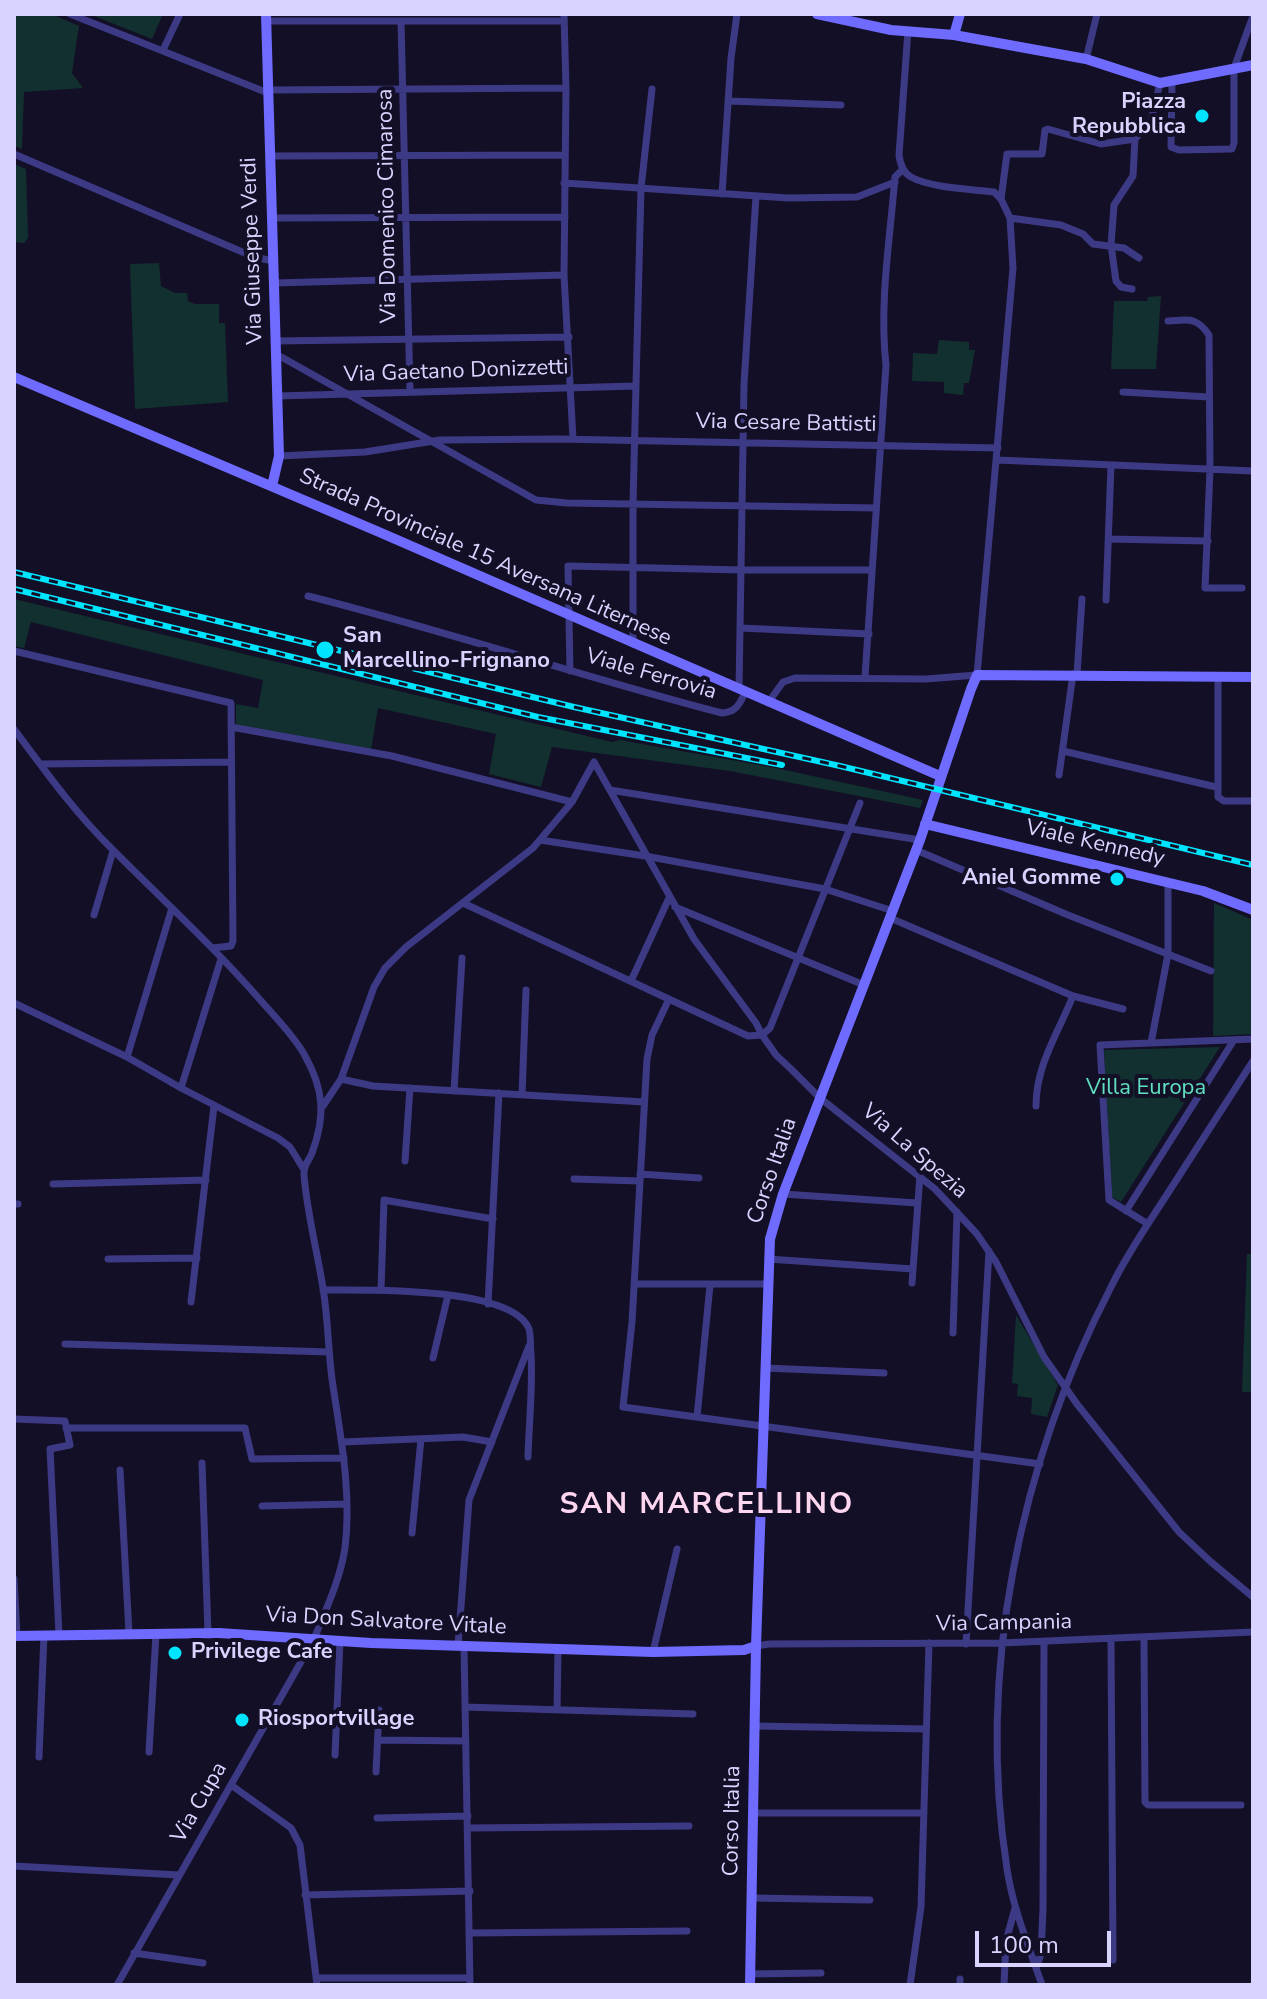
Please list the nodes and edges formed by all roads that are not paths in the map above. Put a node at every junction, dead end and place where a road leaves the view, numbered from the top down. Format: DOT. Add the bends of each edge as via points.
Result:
graph roads {
  1 [pos="70,14"];
  2 [pos="180,14"];
  3 [pos="737,14"];
  4 [pos="817,14"];
  5 [pos="960,14"];
  6 [pos="1097,14"];
  7 [pos="1253,16"];
  8 [pos="266,17"];
  9 [pos="564,17"];
  10 [pos="514,18"];
  11 [pos="401,21"];
  12 [pos="908,30"];
  13 [pos="954,35"];
  14 [pos="163,50"];
  15 [pos="1086,59"];
  16 [pos="1253,65"];
  17 [pos="1234,68"];
  18 [pos="1160,83"];
  19 [pos="1172,83"];
  20 [pos="403,88"];
  21 [pos="566,88"];
  22 [pos="652,89"];
  23 [pos="268,91"];
  24 [pos="728,101"];
  25 [pos="841,105"];
  26 [pos="1135,139"];
  27 [pos="14,154"];
  28 [pos="404,155"];
  29 [pos="564,155"];
  30 [pos="270,156"];
  31 [pos="903,169"];
  32 [pos="895,182"];
  33 [pos="564,183"];
  34 [pos="641,188"];
  35 [pos="722,194"];
  36 [pos="756,196"];
  37 [pos="1001,199"];
  38 [pos="565,217"];
  39 [pos="272,218"];
  40 [pos="406,218"];
  41 [pos="1010,218"];
  42 [pos="1111,245"];
  43 [pos="1139,258"];
  44 [pos="273,261"];
  45 [pos="564,275"];
  46 [pos="407,280"];
  47 [pos="274,283"];
  48 [pos="1132,289"];
  49 [pos="1168,321"];
  50 [pos="569,337"];
  51 [pos="409,340"];
  52 [pos="275,341"];
  53 [pos="276,354"];
  54 [pos="14,377"];
  55 [pos="636,386"];
  56 [pos="572,387"];
  57 [pos="410,391"];
  58 [pos="1123,392"];
  59 [pos="346,393"];
  60 [pos="277,396"];
  61 [pos="1209,397"];
  62 [pos="573,439"];
  63 [pos="635,440"];
  64 [pos="430,441"];
  65 [pos="745,441"];
  66 [pos="881,444"];
  67 [pos="998,448"];
  68 [pos="279,456"];
  69 [pos="997,460"];
  70 [pos="1111,465"];
  71 [pos="1210,470"];
  72 [pos="1253,471"];
  73 [pos="272,486"];
  74 [pos="633,503"];
  75 [pos="743,506"];
  76 [pos="876,508"];
  77 [pos="1109,539"];
  78 [pos="1208,541"];
  79 [pos="632,567"];
  80 [pos="742,570"];
  81 [pos="872,570"];
  82 [pos="1242,588"];
  83 [pos="308,596"];
  84 [pos="1082,599"];
  85 [pos="1106,600"];
  86 [pos="568,615"];
  87 [pos="741,628"];
  88 [pos="869,634"];
  89 [pos="633,644"];
  90 [pos="14,651"];
  91 [pos="570,671"];
  92 [pos="1075,674"];
  93 [pos="977,675"];
  94 [pos="1218,676"];
  95 [pos="865,677"];
  96 [pos="1253,677"];
  97 [pos="742,691"];
  98 [pos="768,703"];
  99 [pos="231,727"];
  100 [pos="14,729"];
  101 [pos="1063,751"];
  102 [pos="231,762"];
  103 [pos="40,764"];
  104 [pos="1059,775"];
  105 [pos="940,776"];
  106 [pos="1216,787"];
  107 [pos="610,790"];
  108 [pos="1253,801"];
  109 [pos="572,802"];
  110 [pos="860,803"];
  111 [pos="925,824"];
  112 [pos="850,828"];
  113 [pos="540,840"];
  114 [pos="918,845"];
  115 [pos="113,851"];
  116 [pos="645,856"];
  117 [pos="1168,882"];
  118 [pos="825,889"];
  119 [pos="671,902"];
  120 [pos="463,903"];
  121 [pos="172,908"];
  122 [pos="1253,910"];
  123 [pos="891,914"];
  124 [pos="94,915"];
  125 [pos="212,948"];
  126 [pos="1168,954"];
  127 [pos="462,958"];
  128 [pos="221,959"];
  129 [pos="797,959"];
  130 [pos="1211,971"];
  131 [pos="631,981"];
  132 [pos="864,985"];
  133 [pos="526,990"];
  134 [pos="1073,996"];
  135 [pos="669,999"];
  136 [pos="14,1003"];
  137 [pos="1123,1009"];
  138 [pos="762,1035"];
  139 [pos="1253,1039"];
  140 [pos="1234,1040"];
  141 [pos="1151,1043"];
  142 [pos="127,1057"];
  143 [pos="1253,1061"];
  144 [pos="341,1079"];
  145 [pos="181,1088"];
  146 [pos="410,1088"];
  147 [pos="454,1091"];
  148 [pos="499,1093"];
  149 [pos="522,1095"];
  150 [pos="820,1098"];
  151 [pos="644,1102"];
  152 [pos="214,1106"];
  153 [pos="323,1106"];
  154 [pos="1036,1106"];
  155 [pos="405,1161"];
  156 [pos="303,1168"];
  157 [pos="920,1175"];
  158 [pos="640,1178"];
  159 [pos="699,1178"];
  160 [pos="574,1179"];
  161 [pos="206,1180"];
  162 [pos="53,1184"];
  163 [pos="783,1194"];
  164 [pos="917,1203"];
  165 [pos="1126,1211"];
  166 [pos="957,1212"];
  167 [pos="493,1219"];
  168 [pos="1148,1224"];
  169 [pos="989,1251"];
  170 [pos="197,1258"];
  171 [pos="108,1259"];
  172 [pos="768,1259"];
  173 [pos="913,1269"];
  174 [pos="912,1283"];
  175 [pos="634,1284"];
  176 [pos="768,1284"];
  177 [pos="710,1285"];
  178 [pos="323,1290"];
  179 [pos="381,1290"];
  180 [pos="448,1295"];
  181 [pos="191,1302"];
  182 [pos="488,1304"];
  183 [pos="953,1333"];
  184 [pos="65,1344"];
  185 [pos="530,1344"];
  186 [pos="329,1352"];
  187 [pos="433,1358"];
  188 [pos="765,1368"];
  189 [pos="884,1373"];
  190 [pos="1065,1385"];
  191 [pos="697,1417"];
  192 [pos="14,1419"];
  193 [pos="764,1426"];
  194 [pos="66,1428"];
  195 [pos="421,1439"];
  196 [pos="343,1442"];
  197 [pos="492,1442"];
  198 [pos="976,1455"];
  199 [pos="528,1457"];
  200 [pos="344,1458"];
  201 [pos="202,1463"];
  202 [pos="1040,1464"];
  203 [pos="120,1470"];
  204 [pos="346,1504"];
  205 [pos="262,1506"];
  206 [pos="412,1533"];
  207 [pos="677,1549"];
  208 [pos="14,1579"];
  209 [pos="1253,1597"];
  210 [pos="1253,1632"];
  211 [pos="129,1633"];
  212 [pos="208,1633"];
  213 [pos="156,1634"];
  214 [pos="44,1635"];
  215 [pos="59,1635"];
  216 [pos="16,1636"];
  217 [pos="1144,1638"];
  218 [pos="314,1639"];
  219 [pos="1111,1639"];
  220 [pos="340,1641"];
  221 [pos="1044,1642"];
  222 [pos="929,1643"];
  223 [pos="1001,1643"];
  224 [pos="966,1644"];
  225 [pos="461,1646"];
  226 [pos="756,1646"];
  227 [pos="558,1649"];
  228 [pos="653,1652"];
  229 [pos="465,1707"];
  230 [pos="379,1710"];
  231 [pos="557,1710"];
  232 [pos="693,1714"];
  233 [pos="755,1726"];
  234 [pos="926,1729"];
  235 [pos="378,1740"];
  236 [pos="466,1741"];
  237 [pos="149,1752"];
  238 [pos="335,1755"];
  239 [pos="39,1757"];
  240 [pos="376,1772"];
  241 [pos="231,1785"];
  242 [pos="1241,1805"];
  243 [pos="754,1813"];
  244 [pos="924,1813"];
  245 [pos="468,1816"];
  246 [pos="377,1818"];
  247 [pos="689,1826"];
  248 [pos="468,1828"];
  249 [pos="14,1866"];
  250 [pos="179,1875"];
  251 [pos="470,1891"];
  252 [pos="305,1895"];
  253 [pos="751,1898"];
  254 [pos="870,1900"];
  255 [pos="1016,1906"];
  256 [pos="687,1931"];
  257 [pos="470,1933"];
  258 [pos="134,1953"];
  259 [pos="1113,1960"];
  260 [pos="203,1963"];
  261 [pos="1036,1968"];
  262 [pos="821,1973"];
  263 [pos="750,1980"];
  264 [pos="470,1981"];
  265 [pos="317,1982"];
  266 [pos="117,1985"];
  267 [pos="910,1985"];
  268 [pos="1004,1985"];
  269 [pos="1042,1985"];
  1 -- 14 [label="street"];
  2 -- 14 [label="street"];
  3 -- 24 [label="street"];
  4 -- 12 [label="street"];
  5 -- 13 [label="street"];
  6 -- 15 [label="street"];
  7 -- 17 [label="street"];
  8 -- 11 [label="street"];
  8 -- 23 [label="street, Via Giuseppe Verdi"];
  9 -- 10 [label="street"];
  9 -- 21 [label="street"];
  10 -- 11 [label="street"];
  11 -- 20 [label="street, Via Domenico Cimarosa"];
  12 -- 13 [label="street"];
  12 -- 31 [label="street" via="899,155"];
  13 -- 15 [label="street"];
  14 -- 23 [label="street"];
  15 -- 18 [label="street"];
  16 -- 17 [label="street"];
  17 -- 19 [label="street"];
  17 -- 19 [label="street" via="1230,151 1171,147"];
  18 -- 19 [label="street"];
  18 -- 26 [label="street" via="1151,121"];
  20 -- 21 [label="street"];
  20 -- 23 [label="street"];
  20 -- 28 [label="street, Via Domenico Cimarosa"];
  21 -- 29 [label="street"];
  22 -- 34 [label="street"];
  23 -- 30 [label="street, Via Giuseppe Verdi"];
  24 -- 25 [label="street"];
  24 -- 35 [label="street"];
  26 -- 37 [label="street" via="1101,144 1045,130 1042,154 1007,154"];
  26 -- 42 [label="street" via="1133,176 1114,205"];
  27 -- 44 [label="street"];
  28 -- 29 [label="street"];
  28 -- 30 [label="street"];
  28 -- 40 [label="street, Via Domenico Cimarosa"];
  29 -- 33 [label="street"];
  30 -- 39 [label="street, Via Giuseppe Verdi"];
  31 -- 32 [label="street"];
  31 -- 37 [label="street" via="909,176 994,192"];
  32 -- 36 [label="street" via="857,197"];
  32 -- 66 [label="street"];
  33 -- 34 [label="street"];
  33 -- 38 [label="street"];
  34 -- 35 [label="street"];
  34 -- 55 [label="street"];
  35 -- 36 [label="street"];
  36 -- 65 [label="street"];
  37 -- 41 [label="street"];
  38 -- 40 [label="street"];
  38 -- 45 [label="street"];
  39 -- 40 [label="street"];
  39 -- 44 [label="street, Via Giuseppe Verdi"];
  40 -- 46 [label="street, Via Domenico Cimarosa"];
  41 -- 42 [label="street" via="1061,225 1093,244"];
  41 -- 67 [label="street" via="1013,268"];
  42 -- 43 [label="street"];
  42 -- 48 [label="street" via="1116,281"];
  44 -- 47 [label="street, Via Giuseppe Verdi"];
  45 -- 46 [label="street"];
  45 -- 50 [label="street"];
  46 -- 47 [label="street"];
  46 -- 51 [label="street, Via Domenico Cimarosa"];
  47 -- 52 [label="street, Via Giuseppe Verdi"];
  49 -- 61 [label="street" via="1194,320 1209,335"];
  50 -- 51 [label="street"];
  50 -- 56 [label="street"];
  51 -- 52 [label="street"];
  51 -- 57 [label="street, Via Domenico Cimarosa"];
  52 -- 53 [label="street, Via Giuseppe Verdi"];
  53 -- 59 [label="street"];
  53 -- 60 [label="street, Via Giuseppe Verdi"];
  54 -- 73 [label="street, Strada Provinciale 15 Aversana Liternese"];
  55 -- 56 [label="street, Via Gaetano Donizzetti"];
  55 -- 63 [label="street"];
  56 -- 57 [label="street, Via Gaetano Donizzetti"];
  56 -- 62 [label="street"];
  57 -- 59 [label="street, Via Gaetano Donizzetti"];
  58 -- 61 [label="street"];
  59 -- 60 [label="street, Via Gaetano Donizzetti"];
  59 -- 64 [label="street"];
  60 -- 68 [label="street, Via Giuseppe Verdi"];
  61 -- 71 [label="street"];
  62 -- 63 [label="street, Via Cesare Battisti"];
  62 -- 64 [label="street, Via Cesare Battisti"];
  63 -- 65 [label="street, Via Cesare Battisti"];
  63 -- 74 [label="street"];
  64 -- 68 [label="street, Via Cesare Battisti" via="365,452"];
  64 -- 74 [label="street" via="536,500"];
  65 -- 66 [label="street, Via Cesare Battisti"];
  65 -- 75 [label="street"];
  66 -- 67 [label="street, Via Cesare Battisti"];
  66 -- 76 [label="street"];
  67 -- 69 [label="street"];
  68 -- 73 [label="street, Via Giuseppe Verdi"];
  69 -- 70 [label="street"];
  69 -- 93 [label="street"];
  70 -- 71 [label="street"];
  70 -- 77 [label="street"];
  71 -- 72 [label="street"];
  71 -- 78 [label="street"];
  73 -- 86 [label="street, Strada Provinciale 15 Aversana Liternese"];
  74 -- 75 [label="street"];
  74 -- 79 [label="street"];
  75 -- 76 [label="street"];
  75 -- 80 [label="street"];
  76 -- 81 [label="street"];
  77 -- 78 [label="street"];
  77 -- 85 [label="street"];
  78 -- 82 [label="street" via="1205,588"];
  79 -- 80 [label="street"];
  79 -- 86 [label="street" via="568,566"];
  79 -- 89 [label="street"];
  80 -- 81 [label="street"];
  80 -- 87 [label="street"];
  81 -- 88 [label="street"];
  83 -- 91 [label="street, Viale Ferrovia"];
  84 -- 92 [label="street"];
  86 -- 89 [label="street, Strada Provinciale 15 Aversana Liternese"];
  86 -- 91 [label="street"];
  87 -- 88 [label="street"];
  87 -- 97 [label="street"];
  88 -- 95 [label="street"];
  89 -- 97 [label="street, Strada Provinciale 15 Aversana Liternese"];
  90 -- 99 [label="street" via="226,701 231,703"];
  91 -- 97 [label="street, Viale Ferrovia" via="722,713 735,710"];
  92 -- 93 [label="street"];
  92 -- 94 [label="street"];
  92 -- 101 [label="street"];
  93 -- 95 [label="street"];
  93 -- 105 [label="street, Corso Italia"];
  94 -- 96 [label="street"];
  94 -- 106 [label="street"];
  95 -- 98 [label="street" via="788,679"];
  97 -- 98 [label="street, Strada Provinciale 15 Aversana Liternese"];
  98 -- 105 [label="street, Strada Provinciale 15 Aversana Liternese"];
  99 -- 102 [label="street"];
  99 -- 109 [label="street" via="392,756"];
  100 -- 103 [label="street"];
  101 -- 104 [label="street"];
  101 -- 106 [label="street"];
  102 -- 103 [label="street"];
  102 -- 125 [label="street" via="233,941 231,946"];
  103 -- 115 [label="street"];
  105 -- 111 [label="street, Corso Italia"];
  106 -- 108 [label="street" via="1224,801"];
  107 -- 109 [label="street, Via La Spezia" via="594,762"];
  107 -- 112 [label="street"];
  107 -- 116 [label="street, Via La Spezia"];
  109 -- 113 [label="street"];
  110 -- 112 [label="street"];
  111 -- 114 [label="street, Corso Italia"];
  111 -- 117 [label="street, Viale Kennedy"];
  112 -- 114 [label="street"];
  112 -- 118 [label="street"];
  113 -- 116 [label="street"];
  113 -- 120 [label="street"];
  114 -- 123 [label="street, Corso Italia"];
  114 -- 126 [label="street" via="1068,915"];
  115 -- 121 [label="street"];
  115 -- 124 [label="street"];
  116 -- 118 [label="street"];
  116 -- 119 [label="street, Via La Spezia"];
  117 -- 122 [label="street, Viale Kennedy"];
  117 -- 126 [label="street"];
  118 -- 123 [label="street"];
  118 -- 129 [label="street"];
  119 -- 129 [label="street"];
  119 -- 131 [label="street"];
  119 -- 138 [label="street, Via La Spezia"];
  120 -- 131 [label="street"];
  120 -- 144 [label="street" via="385,968"];
  121 -- 125 [label="street"];
  121 -- 142 [label="street"];
  123 -- 132 [label="street, Corso Italia"];
  123 -- 134 [label="street"];
  125 -- 128 [label="street"];
  126 -- 130 [label="street"];
  126 -- 141 [label="street"];
  127 -- 147 [label="street"];
  128 -- 145 [label="street"];
  128 -- 153 [label="street" via="302,1051"];
  129 -- 132 [label="street"];
  129 -- 138 [label="street" via="770,1028"];
  131 -- 135 [label="street"];
  132 -- 150 [label="street, Corso Italia"];
  133 -- 149 [label="street"];
  134 -- 137 [label="street"];
  134 -- 154 [label="street" via="1042,1063"];
  135 -- 138 [label="street" via="748,1036"];
  135 -- 151 [label="street" via="652,1035"];
  136 -- 142 [label="street"];
  138 -- 150 [label="street, Via La Spezia"];
  139 -- 140 [label="street"];
  140 -- 141 [label="street"];
  140 -- 165 [label="street"];
  141 -- 165 [label="street" via="1100,1045 1109,1200"];
  142 -- 145 [label="street"];
  143 -- 168 [label="street"];
  144 -- 146 [label="street"];
  144 -- 153 [label="street"];
  145 -- 152 [label="street"];
  146 -- 147 [label="street"];
  146 -- 155 [label="street"];
  147 -- 148 [label="street"];
  148 -- 149 [label="street"];
  148 -- 167 [label="street"];
  149 -- 151 [label="street"];
  150 -- 157 [label="street, Via La Spezia"];
  150 -- 163 [label="street, Corso Italia"];
  151 -- 158 [label="street"];
  152 -- 156 [label="street" via="278,1138"];
  152 -- 161 [label="street"];
  153 -- 156 [label="street"];
  156 -- 178 [label="street, Via Cupa"];
  157 -- 164 [label="street"];
  157 -- 166 [label="street, Via La Spezia"];
  158 -- 159 [label="street"];
  158 -- 160 [label="street"];
  158 -- 175 [label="street"];
  161 -- 162 [label="street"];
  161 -- 170 [label="street"];
  163 -- 164 [label="street"];
  163 -- 172 [label="street, Corso Italia"];
  164 -- 173 [label="street"];
  165 -- 168 [label="street"];
  166 -- 169 [label="street, Via La Spezia"];
  166 -- 183 [label="street"];
  167 -- 179 [label="street" via="384,1200"];
  167 -- 182 [label="street"];
  168 -- 190 [label="street" via="1111,1285"];
  169 -- 190 [label="street, Via La Spezia" via="1044,1357"];
  169 -- 198 [label="street"];
  170 -- 171 [label="street"];
  170 -- 181 [label="street"];
  172 -- 173 [label="street"];
  172 -- 176 [label="street, Corso Italia"];
  173 -- 174 [label="street"];
  175 -- 177 [label="street"];
  175 -- 191 [label="street" via="623,1407"];
  176 -- 177 [label="street"];
  176 -- 188 [label="street, Corso Italia"];
  177 -- 191 [label="street"];
  178 -- 179 [label="street"];
  178 -- 186 [label="street, Via Cupa"];
  179 -- 180 [label="street"];
  180 -- 182 [label="street"];
  180 -- 187 [label="street"];
  182 -- 185 [label="street" via="522,1318"];
  184 -- 186 [label="street"];
  185 -- 197 [label="street"];
  185 -- 199 [label="street"];
  186 -- 196 [label="street, Via Cupa"];
  188 -- 189 [label="street"];
  188 -- 193 [label="street, Corso Italia"];
  190 -- 202 [label="street"];
  190 -- 209 [label="street, Via La Spezia" via="1179,1532"];
  191 -- 193 [label="street"];
  192 -- 194 [label="street" via="65,1421"];
  193 -- 198 [label="street"];
  193 -- 226 [label="street, Corso Italia"];
  194 -- 200 [label="street" via="245,1428 252,1459"];
  194 -- 215 [label="street" via="70,1445 50,1449"];
  195 -- 196 [label="street"];
  195 -- 197 [label="street"];
  195 -- 206 [label="street"];
  196 -- 200 [label="street, Via Cupa"];
  197 -- 225 [label="street" via="469,1500"];
  198 -- 202 [label="street"];
  198 -- 224 [label="street"];
  200 -- 204 [label="street, Via Cupa"];
  201 -- 212 [label="street"];
  202 -- 223 [label="street"];
  203 -- 211 [label="street"];
  204 -- 205 [label="street"];
  204 -- 218 [label="street, Via Cupa" via="338,1581"];
  207 -- 228 [label="street"];
  208 -- 216 [label="street"];
  210 -- 217 [label="street, Via Campania"];
  211 -- 213 [label="street, Via Don Salvatore Vitale"];
  211 -- 215 [label="street, Via Don Salvatore Vitale"];
  212 -- 213 [label="street, Via Don Salvatore Vitale"];
  212 -- 218 [label="street, Via Don Salvatore Vitale"];
  213 -- 237 [label="street"];
  214 -- 215 [label="street, Via Don Salvatore Vitale"];
  214 -- 216 [label="street, Via Don Salvatore Vitale"];
  214 -- 239 [label="street"];
  217 -- 219 [label="street, Via Campania"];
  217 -- 242 [label="street" via="1145,1802"];
  218 -- 220 [label="street, Via Don Salvatore Vitale"];
  218 -- 241 [label="street, Via Cupa"];
  219 -- 221 [label="street, Via Campania"];
  219 -- 259 [label="street"];
  220 -- 225 [label="street, Via Don Salvatore Vitale"];
  220 -- 238 [label="street"];
  221 -- 223 [label="street, Via Campania"];
  221 -- 261 [label="street" via="1043,1909"];
  222 -- 224 [label="street, Via Campania"];
  222 -- 226 [label="street, Via Campania"];
  222 -- 234 [label="street"];
  223 -- 224 [label="street, Via Campania"];
  223 -- 255 [label="street" via="1002,1830"];
  225 -- 227 [label="street, Via Don Salvatore Vitale"];
  225 -- 229 [label="street"];
  226 -- 228 [label="street, Via Don Salvatore Vitale"];
  226 -- 233 [label="street, Corso Italia"];
  227 -- 228 [label="street, Via Don Salvatore Vitale"];
  227 -- 231 [label="street"];
  229 -- 231 [label="street"];
  229 -- 236 [label="street"];
  230 -- 235 [label="street"];
  231 -- 232 [label="street"];
  233 -- 234 [label="street"];
  233 -- 243 [label="street, Corso Italia"];
  234 -- 244 [label="street"];
  235 -- 236 [label="street"];
  235 -- 240 [label="street"];
  236 -- 245 [label="street"];
  241 -- 250 [label="street, Via Cupa"];
  241 -- 252 [label="street" via="291,1828 303,1857"];
  243 -- 244 [label="street"];
  243 -- 253 [label="street, Corso Italia"];
  244 -- 267 [label="street" via="921,1907"];
  245 -- 246 [label="street"];
  245 -- 248 [label="street"];
  247 -- 248 [label="street"];
  248 -- 251 [label="street"];
  249 -- 250 [label="street"];
  250 -- 258 [label="street, Via Cupa"];
  251 -- 252 [label="street"];
  251 -- 257 [label="street"];
  252 -- 265 [label="street"];
  253 -- 254 [label="street"];
  253 -- 263 [label="street, Corso Italia"];
  255 -- 261 [label="street"];
  255 -- 268 [label="street" via="1006,1941"];
  256 -- 257 [label="street"];
  257 -- 264 [label="street"];
  258 -- 260 [label="street"];
  258 -- 266 [label="street, Via Cupa"];
  261 -- 269 [label="street"];
  262 -- 263 [label="street"];
  264 -- 265 [label="street"];
}
